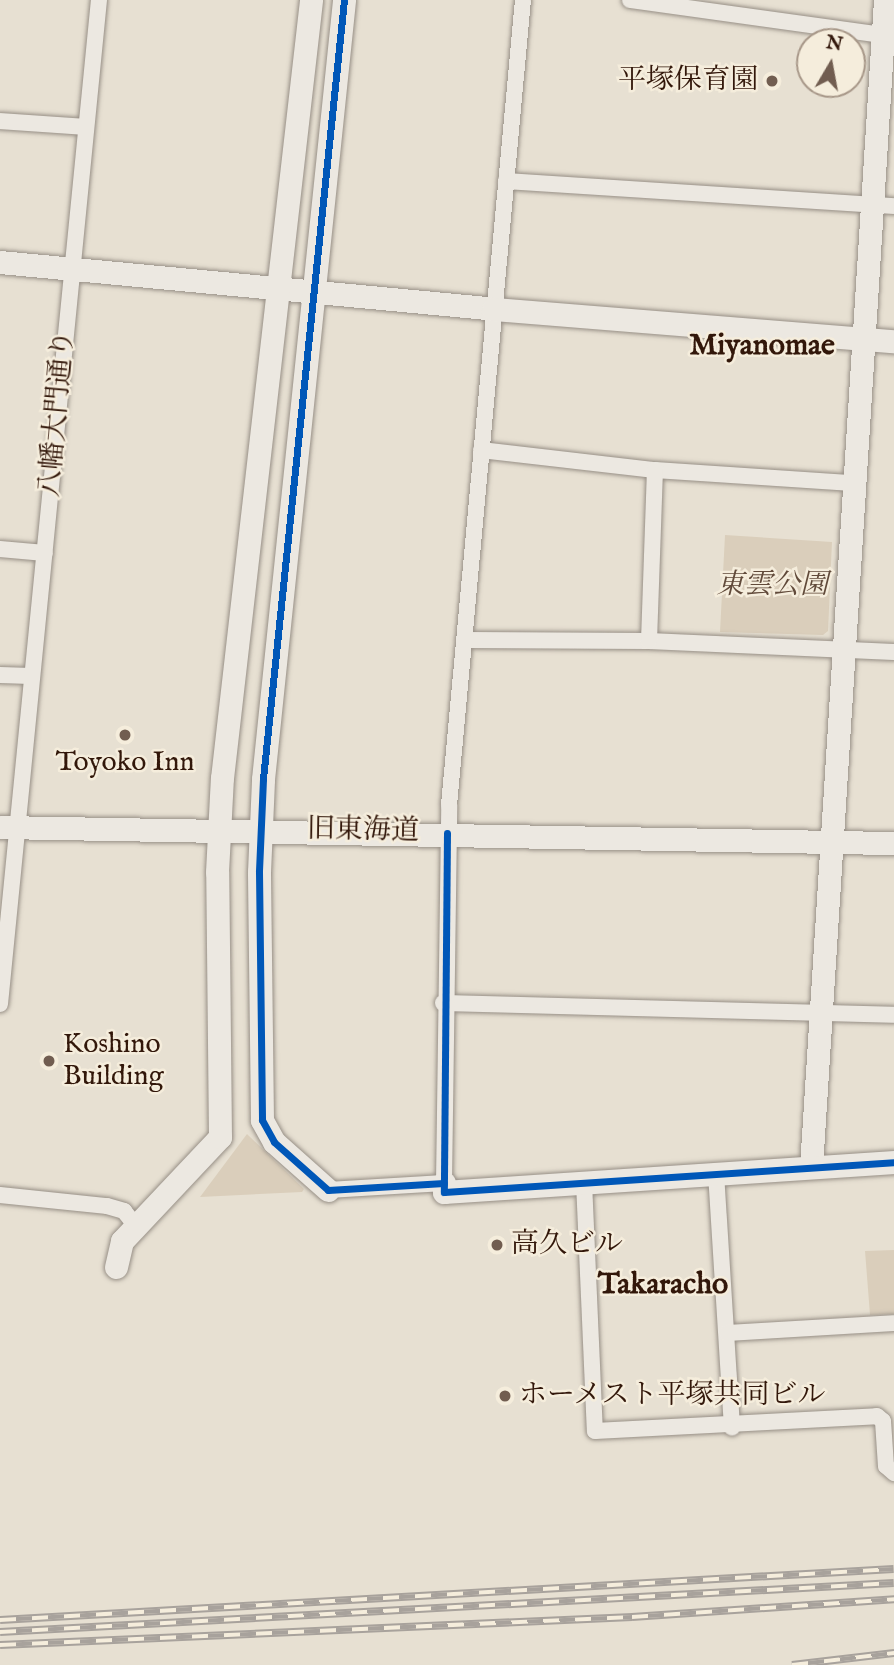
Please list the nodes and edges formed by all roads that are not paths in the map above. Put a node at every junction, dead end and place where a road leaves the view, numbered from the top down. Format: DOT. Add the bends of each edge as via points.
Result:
graph roads {
  1 [pos="99,0"];
  2 [pos="311,0"];
  3 [pos="344,0"];
  4 [pos="523,0"];
  5 [pos="630,0"];
  6 [pos="885,0"];
  7 [pos="888,36"];
  8 [pos="0,121"];
  9 [pos="86,127"];
  10 [pos="506,181"];
  11 [pos="883,205"];
  12 [pos="0,262"];
  13 [pos="73,269"];
  14 [pos="277,289"];
  15 [pos="311,292"];
  16 [pos="493,309"];
  17 [pos="862,338"];
  18 [pos="894,341"];
  19 [pos="481,450"];
  20 [pos="655,470"];
  21 [pos="853,483"];
  22 [pos="0,549"];
  23 [pos="45,553"];
  24 [pos="466,640"];
  25 [pos="649,641"];
  26 [pos="844,649"];
  27 [pos="894,652"];
  28 [pos="0,675"];
  29 [pos="31,676"];
  30 [pos="7,827"];
  31 [pos="260,830"];
  32 [pos="218,831"];
  33 [pos="447,833"];
  34 [pos="832,842"];
  35 [pos="894,843"];
  36 [pos="443,1003"];
  37 [pos="0,1004"];
  38 [pos="820,1015"];
  39 [pos="894,1015"];
  40 [pos="894,1161"];
  41 [pos="811,1167"];
  42 [pos="716,1173"];
  43 [pos="584,1182"];
  44 [pos="444,1183"];
  45 [pos="328,1190"];
  46 [pos="0,1195"];
  47 [pos="135,1225"];
  48 [pos="116,1267"];
  49 [pos="894,1323"];
  50 [pos="727,1333"];
  51 [pos="732,1427"];
  52 [pos="894,1473"];
  1 -- 9 [label="street, 八幡大門通り"];
  2 -- 14 [label="street"];
  3 -- 15 [label="street"];
  4 -- 10 [label="street"];
  5 -- 7 [label="street"];
  6 -- 7 [label="street"];
  7 -- 11 [label="street"];
  8 -- 9 [label="street"];
  9 -- 13 [label="street, 八幡大門通り"];
  10 -- 11 [label="street"];
  10 -- 16 [label="street"];
  11 -- 17 [label="street"];
  12 -- 13 [label="street"];
  13 -- 14 [label="street"];
  13 -- 23 [label="street, 八幡大門通り"];
  14 -- 15 [label="street"];
  14 -- 32 [label="street"];
  15 -- 16 [label="street"];
  15 -- 31 [label="street"];
  16 -- 17 [label="street"];
  16 -- 19 [label="street"];
  17 -- 18 [label="street"];
  17 -- 21 [label="street"];
  19 -- 20 [label="street"];
  19 -- 24 [label="street"];
  20 -- 21 [label="street"];
  20 -- 25 [label="street"];
  21 -- 26 [label="street"];
  22 -- 23 [label="street"];
  23 -- 29 [label="street, 八幡大門通り"];
  24 -- 25 [label="street"];
  24 -- 33 [label="street"];
  25 -- 26 [label="street"];
  26 -- 27 [label="street"];
  26 -- 34 [label="street"];
  28 -- 29 [label="street"];
  29 -- 30 [label="street, 八幡大門通り"];
  30 -- 32 [label="street, 旧東海道"];
  30 -- 37 [label="street, 八幡大門通り"];
  31 -- 32 [label="street, 旧東海道"];
  31 -- 33 [label="street, 旧東海道"];
  31 -- 45 [label="street" via="262,1120 274,1142"];
  32 -- 47 [label="street" via="220,1137"];
  33 -- 34 [label="street, 旧東海道"];
  33 -- 36 [label="street"];
  34 -- 35 [label="street, 旧東海道"];
  34 -- 38 [label="street"];
  36 -- 38 [label="street"];
  36 -- 44 [label="street"];
  38 -- 39 [label="street"];
  38 -- 41 [label="street"];
  40 -- 41 [label="street"];
  41 -- 42 [label="street"];
  42 -- 43 [label="street"];
  42 -- 50 [label="street"];
  43 -- 44 [label="street" via="444,1192"];
  43 -- 51 [label="street" via="594,1431"];
  44 -- 45 [label="street"];
  46 -- 47 [label="street" via="107,1206 124,1211"];
  47 -- 48 [label="street" via="115,1253"];
  49 -- 50 [label="street"];
  50 -- 51 [label="street"];
  51 -- 52 [label="street" via="877,1416 883,1421 886,1466"];
}
